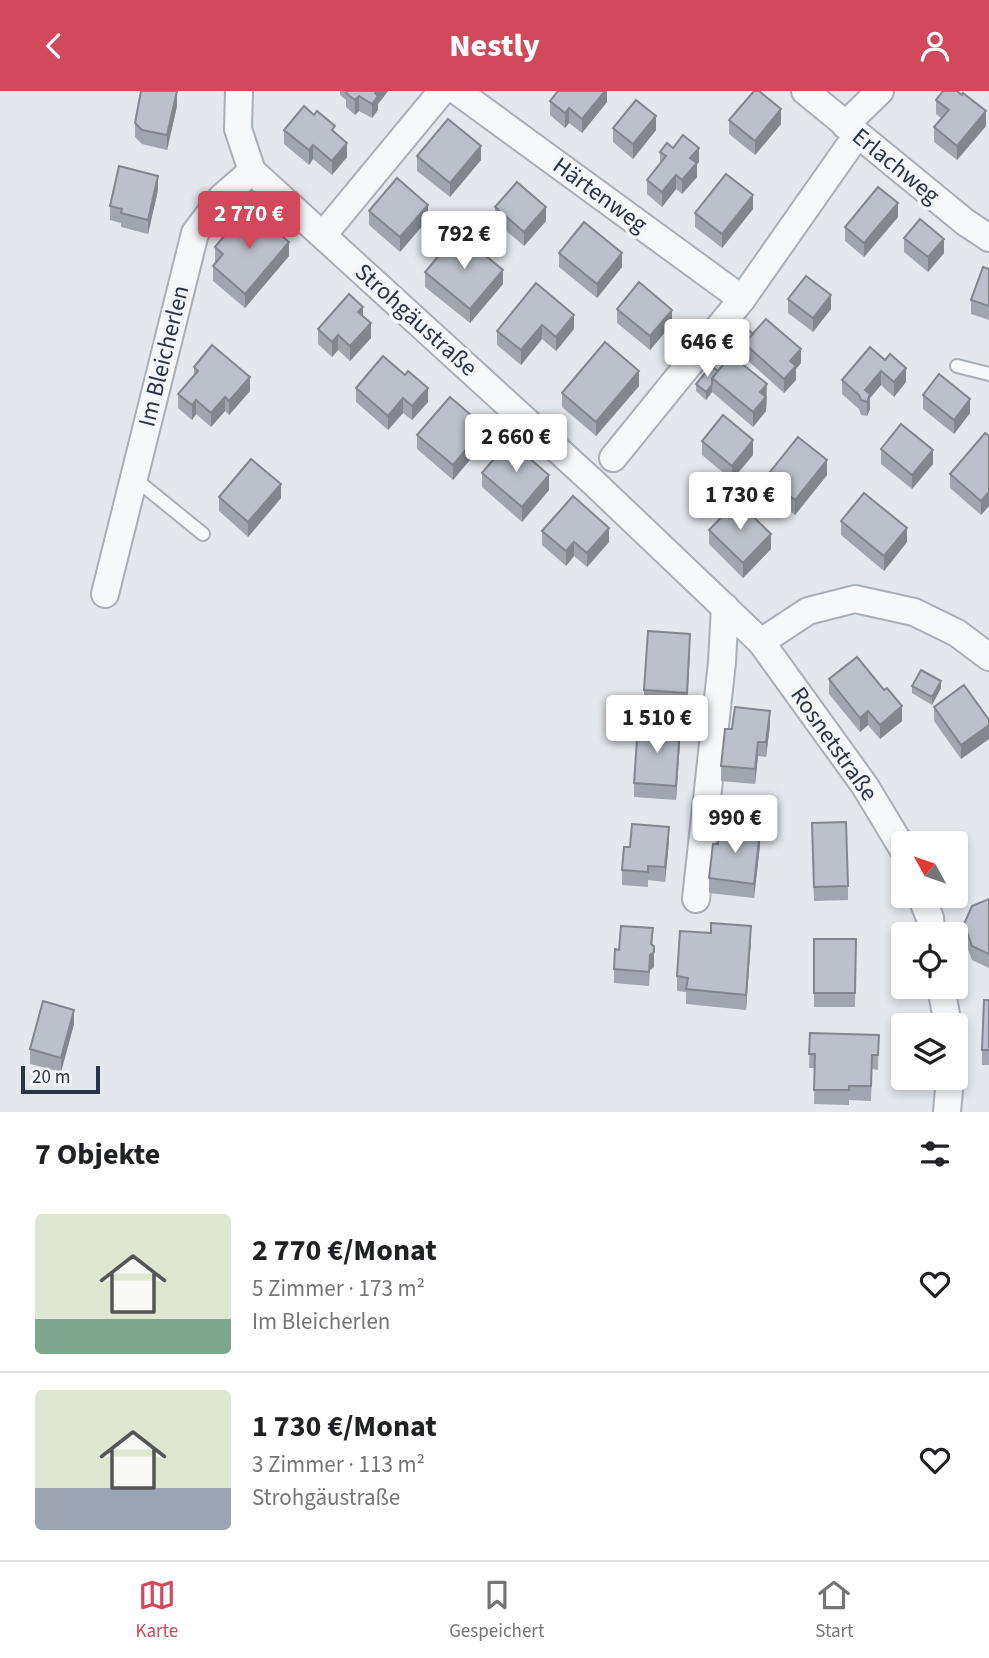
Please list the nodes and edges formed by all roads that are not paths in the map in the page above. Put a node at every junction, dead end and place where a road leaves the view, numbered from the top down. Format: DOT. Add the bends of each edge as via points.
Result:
graph roads {
  1 [pos="239,91"];
  2 [pos="442,91"];
  3 [pos="457,91"];
  4 [pos="805,91"];
  5 [pos="880,91"];
  6 [pos="851,130"];
  7 [pos="252,171"];
  8 [pos="323,235"];
  9 [pos="989,238"];
  10 [pos="742,299"];
  11 [pos="957,366"];
  12 [pos="989,374"];
  13 [pos="613,458"];
  14 [pos="134,478"];
  15 [pos="203,534"];
  16 [pos="105,594"];
  17 [pos="725,607"];
  18 [pos="761,642"];
  19 [pos="989,657"];
  20 [pos="892,831"];
  21 [pos="696,899"];
  22 [pos="949,1090"];
  23 [pos="947,1112"];
  1 -- 7 [label="street, Strohgäustraße" via="238,129"];
  2 -- 8 [label="street"];
  3 -- 10 [label="street, Härtenweg"];
  4 -- 6 [label="street, Erlachweg"];
  5 -- 6 [label="street"];
  6 -- 9 [label="street, Erlachweg"];
  6 -- 10 [label="street"];
  7 -- 8 [label="street, Strohgäustraße"];
  7 -- 14 [label="street, Im Bleicherlen" via="222,197 195,233"];
  8 -- 17 [label="street, Strohgäustraße"];
  10 -- 13 [label="street"];
  11 -- 12 [label="lane"];
  14 -- 15 [label="lane"];
  14 -- 16 [label="street, Im Bleicherlen"];
  17 -- 18 [label="street, Strohgäustraße"];
  17 -- 21 [label="street"];
  18 -- 19 [label="street" via="808,611 855,599 914,612 957,633"];
  18 -- 20 [label="street, Rosnetstraße"];
  22 -- 23 [label="street"];
}
